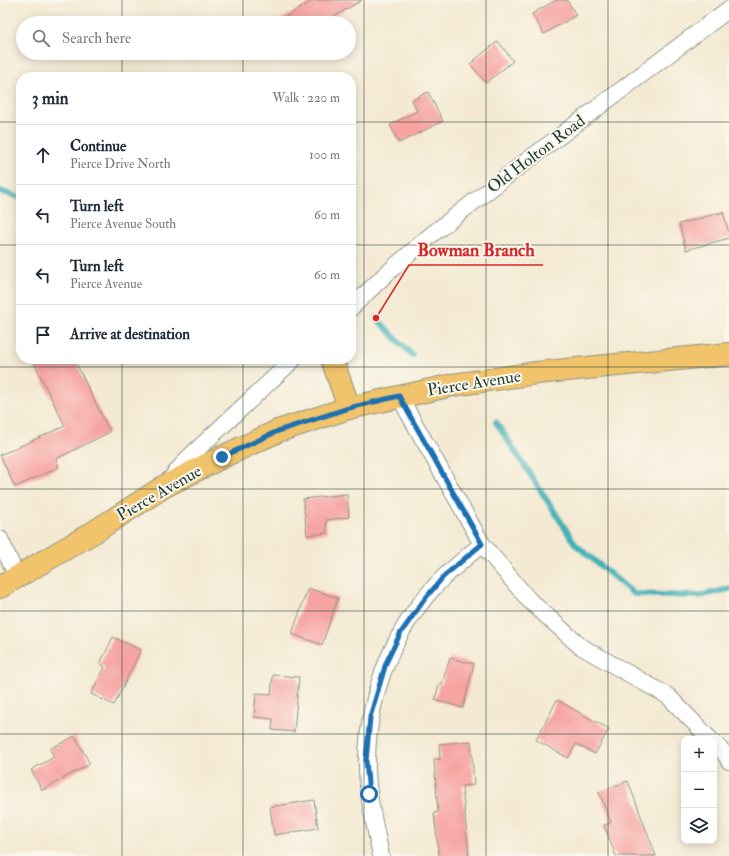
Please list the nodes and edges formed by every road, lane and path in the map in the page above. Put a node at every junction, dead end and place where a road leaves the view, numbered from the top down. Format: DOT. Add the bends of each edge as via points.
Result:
graph roads {
  1 [pos="729,9"];
  2 [pos="356,303"];
  3 [pos="729,354"];
  4 [pos="289,364"];
  5 [pos="334,364"];
  6 [pos="399,396"];
  7 [pos="349,408"];
  8 [pos="166,486"];
  9 [pos="0,539"];
  10 [pos="482,544"];
  11 [pos="9,582"];
  12 [pos="707,736"];
  13 [pos="717,746"];
  14 [pos="729,761"];
  15 [pos="381,856"];
  1 -- 2 [label="street, Old Holton Road" via="431,235"];
  3 -- 6 [label="main road, Pierce Avenue" via="536,373"];
  4 -- 8 [label="street" via="187,459"];
  5 -- 7 [label="main road"];
  6 -- 7 [label="main road, Pierce Avenue"];
  6 -- 10 [label="street"];
  7 -- 8 [label="main road, Pierce Avenue" via="278,431"];
  8 -- 11 [label="main road, Pierce Avenue"];
  9 -- 11 [label="street"];
  10 -- 12 [label="street" via="528,600 580,646 668,696"];
  10 -- 15 [label="street" via="444,576 424,600 400,634 386,663 370,717 366,761 369,794"];
  13 -- 14 [label="street"];
}
